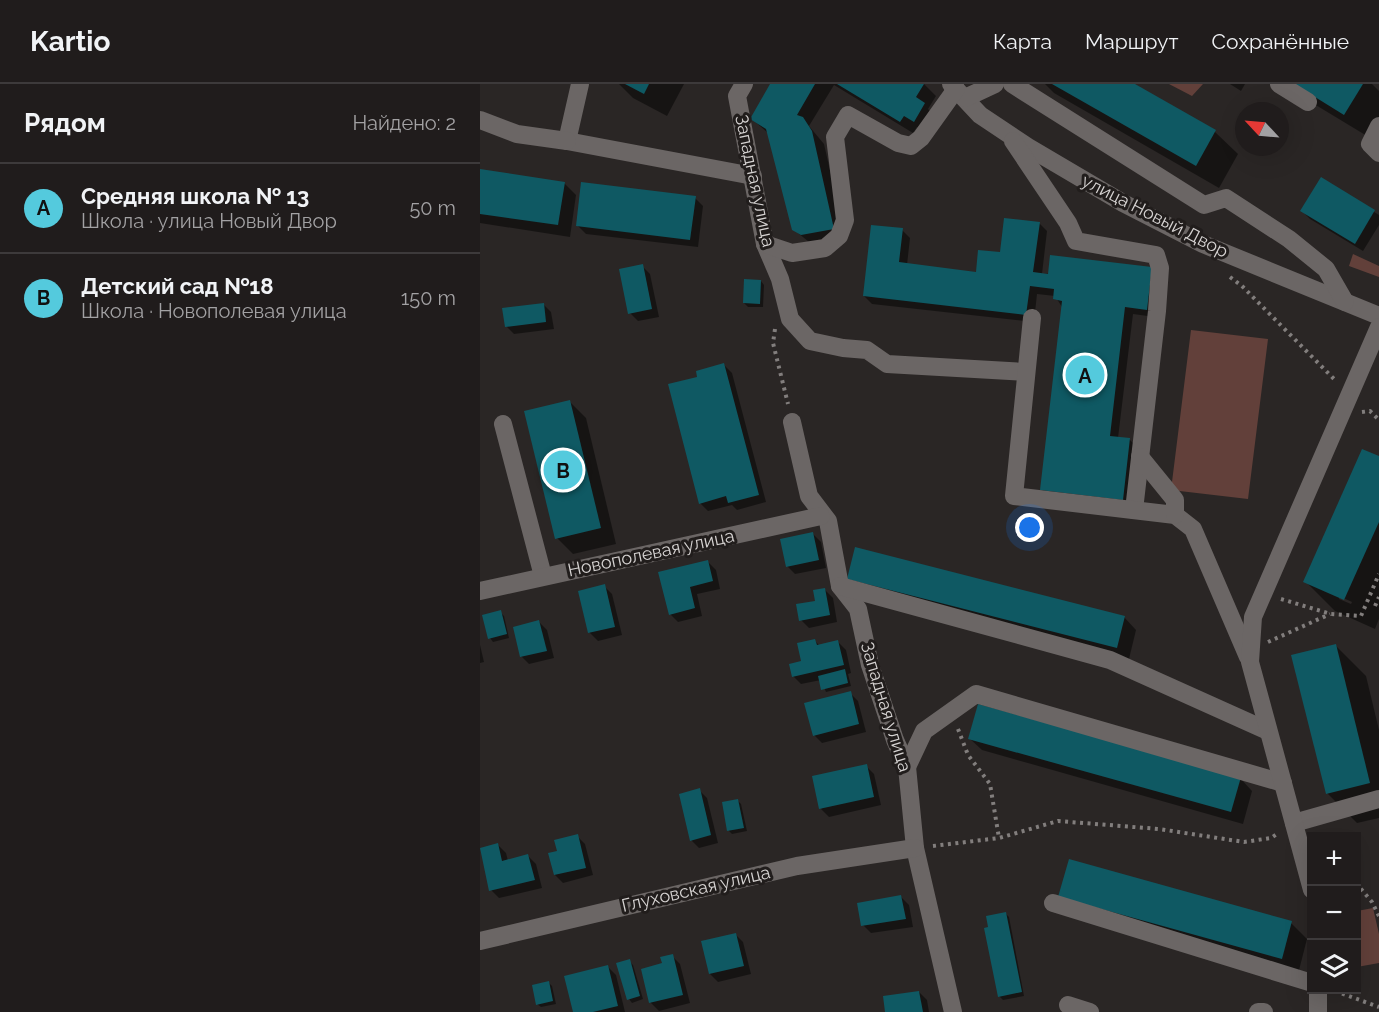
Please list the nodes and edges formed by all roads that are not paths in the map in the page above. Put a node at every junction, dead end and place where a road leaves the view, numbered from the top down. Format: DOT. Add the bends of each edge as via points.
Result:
graph roads {
  1 [pos="580,84"];
  2 [pos="744,84"];
  3 [pos="995,84"];
  4 [pos="1012,84"];
  5 [pos="1279,84"];
  6 [pos="957,90"];
  7 [pos="1308,102"];
  8 [pos="480,120"];
  9 [pos="1379,126"];
  10 [pos="1009,134"];
  11 [pos="567,141"];
  12 [pos="1379,153"];
  13 [pos="753,176"];
  14 [pos="765,244"];
  15 [pos="1345,302"];
  16 [pos="1379,316"];
  17 [pos="1032,318"];
  18 [pos="1379,327"];
  19 [pos="1026,372"];
  20 [pos="792,422"];
  21 [pos="503,424"];
  22 [pos="1140,457"];
  23 [pos="1134,510"];
  24 [pos="1175,515"];
  25 [pos="821,516"];
  26 [pos="543,576"];
  27 [pos="840,586"];
  28 [pos="480,591"];
  29 [pos="1250,662"];
  30 [pos="1268,731"];
  31 [pos="907,767"];
  32 [pos="1283,783"];
  33 [pos="1379,799"];
  34 [pos="1294,823"];
  35 [pos="915,848"];
  36 [pos="1310,886"];
  37 [pos="1053,903"];
  38 [pos="480,941"];
  39 [pos="1307,982"];
  40 [pos="1318,994"];
  41 [pos="1068,1005"];
  42 [pos="953,1012"];
  43 [pos="1090,1012"];
  44 [pos="1258,1012"];
  45 [pos="1264,1012"];
  46 [pos="1318,1012"];
  1 -- 11 [label="street"];
  2 -- 13 [label="street, Западная улица" via="737,96"];
  3 -- 6 [label="street"];
  4 -- 15 [label="street" via="1204,205 1226,198 1289,239 1326,268"];
  5 -- 7 [label="street"];
  6 -- 10 [label="street, улица Новый Двор" via="981,115"];
  6 -- 14 [label="street" via="911,146 898,143 848,115 835,137 845,220 839,236 825,248 792,253"];
  8 -- 11 [label="street" via="517,134"];
  9 -- 12 [label="street" via="1370,144"];
  10 -- 15 [label="street, улица Новый Двор" via="1123,203 1203,244"];
  10 -- 22 [label="street" via="1076,241 1156,255 1160,268 1157,311"];
  11 -- 13 [label="street"];
  13 -- 14 [label="street, Западная улица"];
  14 -- 19 [label="street, Западная улица" via="780,279 790,319 810,341 867,350 887,364"];
  15 -- 16 [label="street, улица Новый Двор"];
  17 -- 19 [label="street"];
  18 -- 29 [label="street" via="1253,617"];
  19 -- 23 [label="street" via="1014,496"];
  20 -- 25 [label="street, Западная улица" via="809,496"];
  21 -- 26 [label="street"];
  22 -- 23 [label="street"];
  22 -- 24 [label="street" via="1175,500"];
  23 -- 24 [label="street"];
  24 -- 29 [label="street" via="1194,530"];
  25 -- 26 [label="street, Новополевая улица"];
  25 -- 27 [label="street, Западная улица" via="828,521"];
  26 -- 28 [label="street, Новополевая улица"];
  27 -- 30 [label="street" via="1110,660"];
  27 -- 31 [label="street, Западная улица" via="858,609 870,665"];
  29 -- 30 [label="street"];
  30 -- 32 [label="street"];
  31 -- 32 [label="street" via="924,731 976,694"];
  31 -- 35 [label="street, Западная улица"];
  32 -- 34 [label="street"];
  33 -- 34 [label="street"];
  34 -- 36 [label="street"];
  35 -- 38 [label="street, Глуховская улица" via="797,866"];
  35 -- 42 [label="street, Западная улица"];
  37 -- 39 [label="street"];
  40 -- 46 [label="street"];
  41 -- 43 [label="street"];
  44 -- 45 [label="street"];
}
